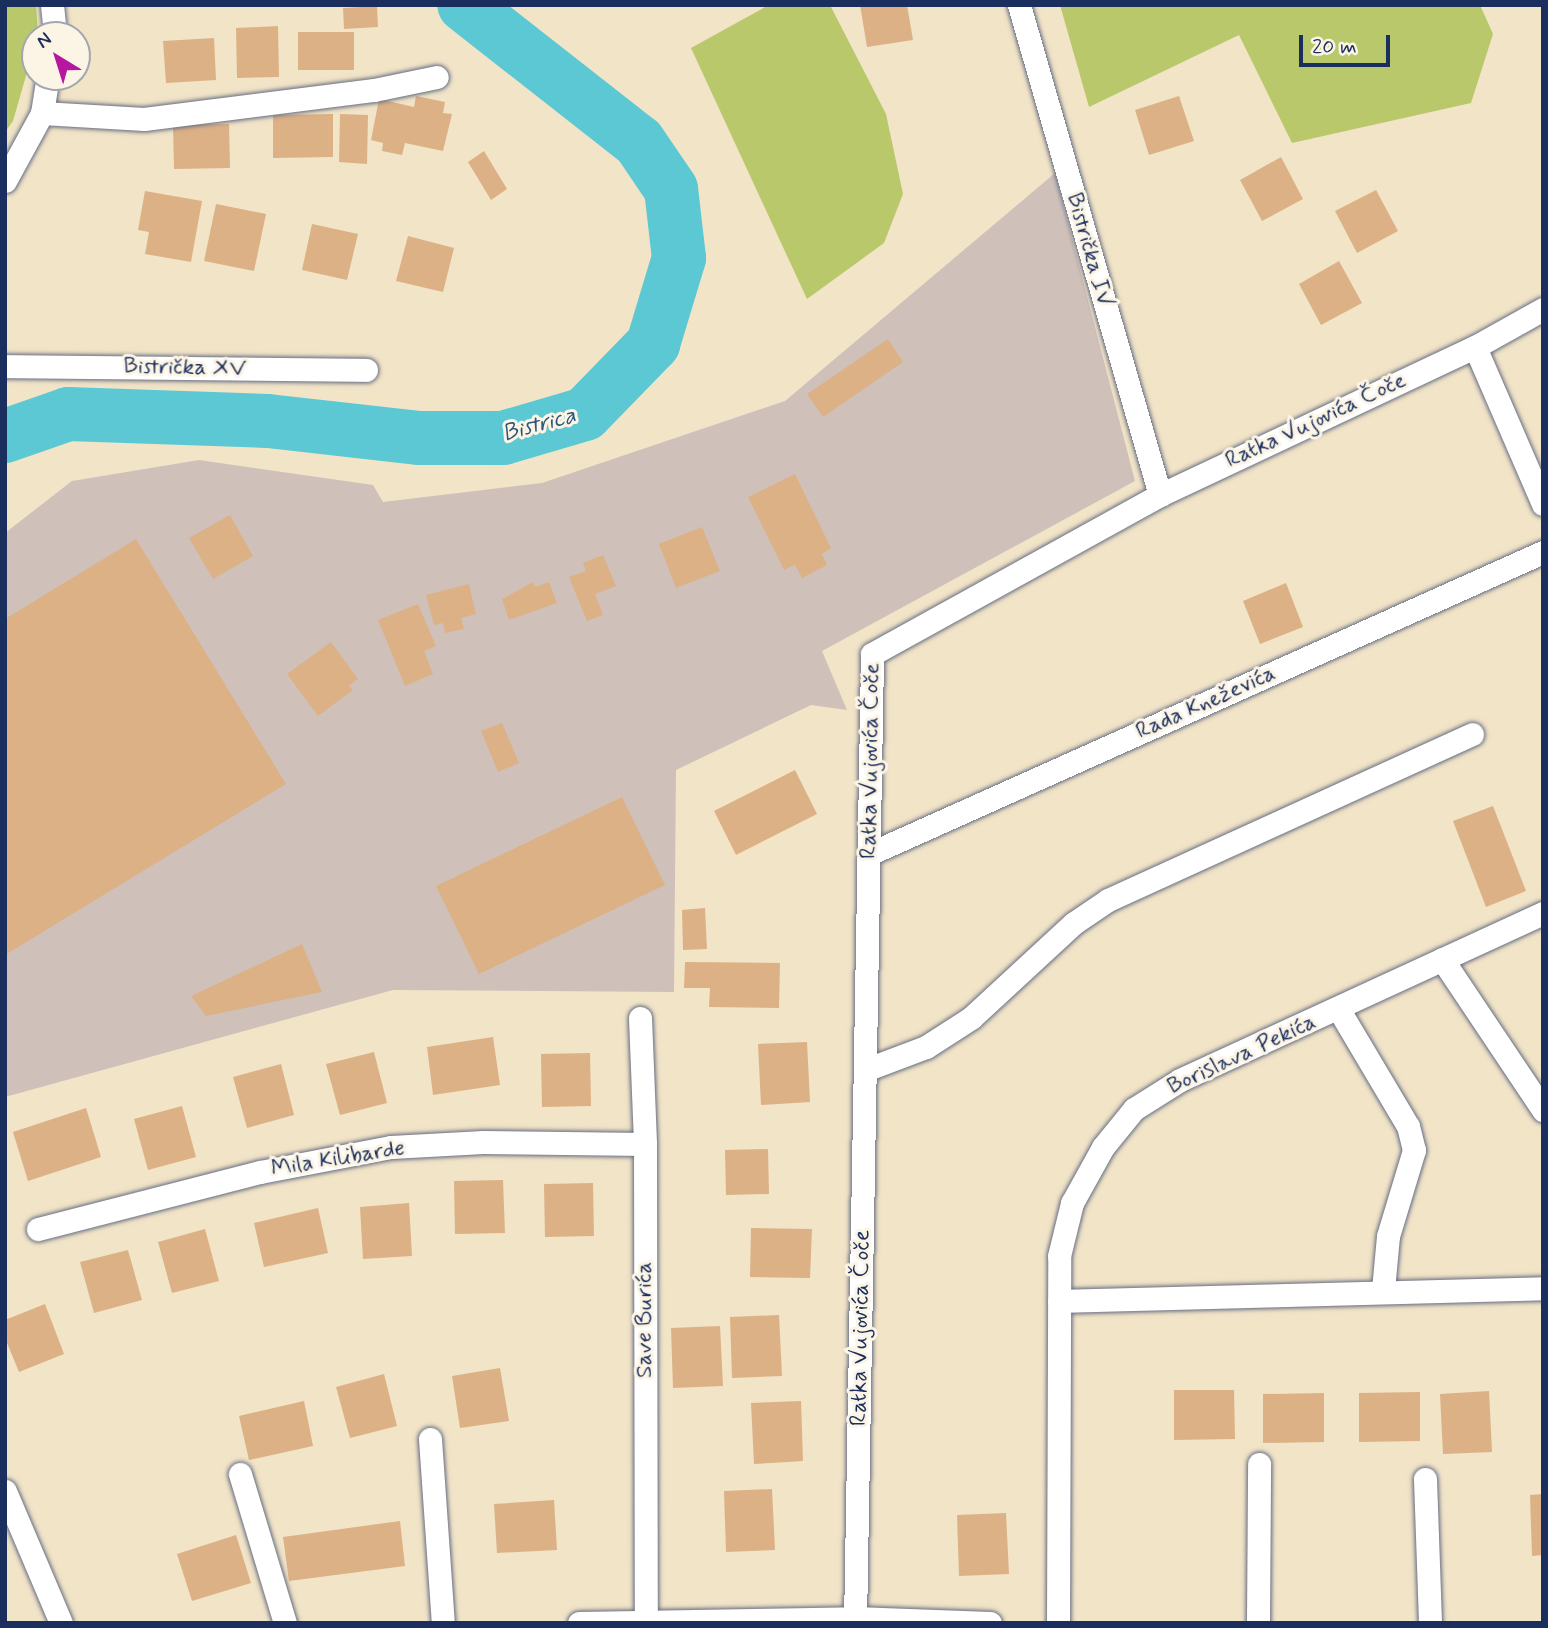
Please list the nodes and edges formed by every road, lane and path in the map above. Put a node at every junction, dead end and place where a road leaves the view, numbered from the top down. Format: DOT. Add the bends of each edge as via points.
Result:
graph roads {
  1 [pos="1019,5"];
  2 [pos="437,77"];
  3 [pos="46,91"];
  4 [pos="42,113"];
  5 [pos="5,181"];
  6 [pos="1543,309"];
  7 [pos="1475,347"];
  8 [pos="5,366"];
  9 [pos="366,370"];
  10 [pos="1160,495"];
  11 [pos="1543,504"];
  12 [pos="1543,552"];
  13 [pos="1472,734"];
  14 [pos="869,854"];
  15 [pos="1543,913"];
  16 [pos="1442,959"];
  17 [pos="1339,1010"];
  18 [pos="639,1018"];
  19 [pos="865,1070"];
  20 [pos="1543,1110"];
  21 [pos="645,1144"];
  22 [pos="38,1229"];
  23 [pos="1543,1288"];
  24 [pos="1382,1290"];
  25 [pos="1059,1301"];
  26 [pos="430,1439"];
  27 [pos="1259,1464"];
  28 [pos="240,1474"];
  29 [pos="1425,1479"];
  30 [pos="5,1491"];
  31 [pos="855,1620"];
  32 [pos="646,1622"];
  33 [pos="61,1623"];
  34 [pos="285,1623"];
  35 [pos="443,1623"];
  36 [pos="579,1623"];
  37 [pos="990,1623"];
  38 [pos="1058,1623"];
  39 [pos="1258,1623"];
  40 [pos="1430,1623"];
  1 -- 10 [label="street, Bistrička IV"];
  2 -- 4 [label="street" via="374,90 144,119"];
  3 -- 4 [label="street"];
  4 -- 5 [label="street"];
  6 -- 7 [label="street, Ratka Vujovića Čoče"];
  7 -- 10 [label="street, Ratka Vujovića Čoče"];
  7 -- 11 [label="street"];
  8 -- 9 [label="street, Bistrička XV"];
  10 -- 14 [label="street, Ratka Vujovića Čoče" via="872,654"];
  12 -- 14 [label="street, Rada Kneževića"];
  13 -- 19 [label="street" via="1108,900 1074,923 971,1018 926,1047"];
  14 -- 19 [label="street, Ratka Vujovića Čoče"];
  15 -- 16 [label="street, Borislava Pekića"];
  16 -- 17 [label="street, Borislava Pekića"];
  16 -- 20 [label="street"];
  17 -- 24 [label="street" via="1408,1126 1414,1150 1388,1236"];
  17 -- 25 [label="street, Borislava Pekića" via="1180,1080 1134,1109 1103,1147 1072,1203 1059,1256"];
  18 -- 21 [label="street, Save Burića"];
  19 -- 31 [label="street, Ratka Vujovića Čoče"];
  21 -- 22 [label="street, Mila Kilibarde" via="483,1142 391,1147 260,1172"];
  21 -- 32 [label="street, Save Burića"];
  23 -- 24 [label="street"];
  24 -- 25 [label="street"];
  25 -- 38 [label="street, Borislava Pekića"];
  26 -- 35 [label="street"];
  27 -- 39 [label="street"];
  28 -- 34 [label="street"];
  29 -- 40 [label="street"];
  30 -- 33 [label="street"];
  31 -- 32 [label="street"];
  31 -- 37 [label="street"];
  32 -- 36 [label="street"];
}
